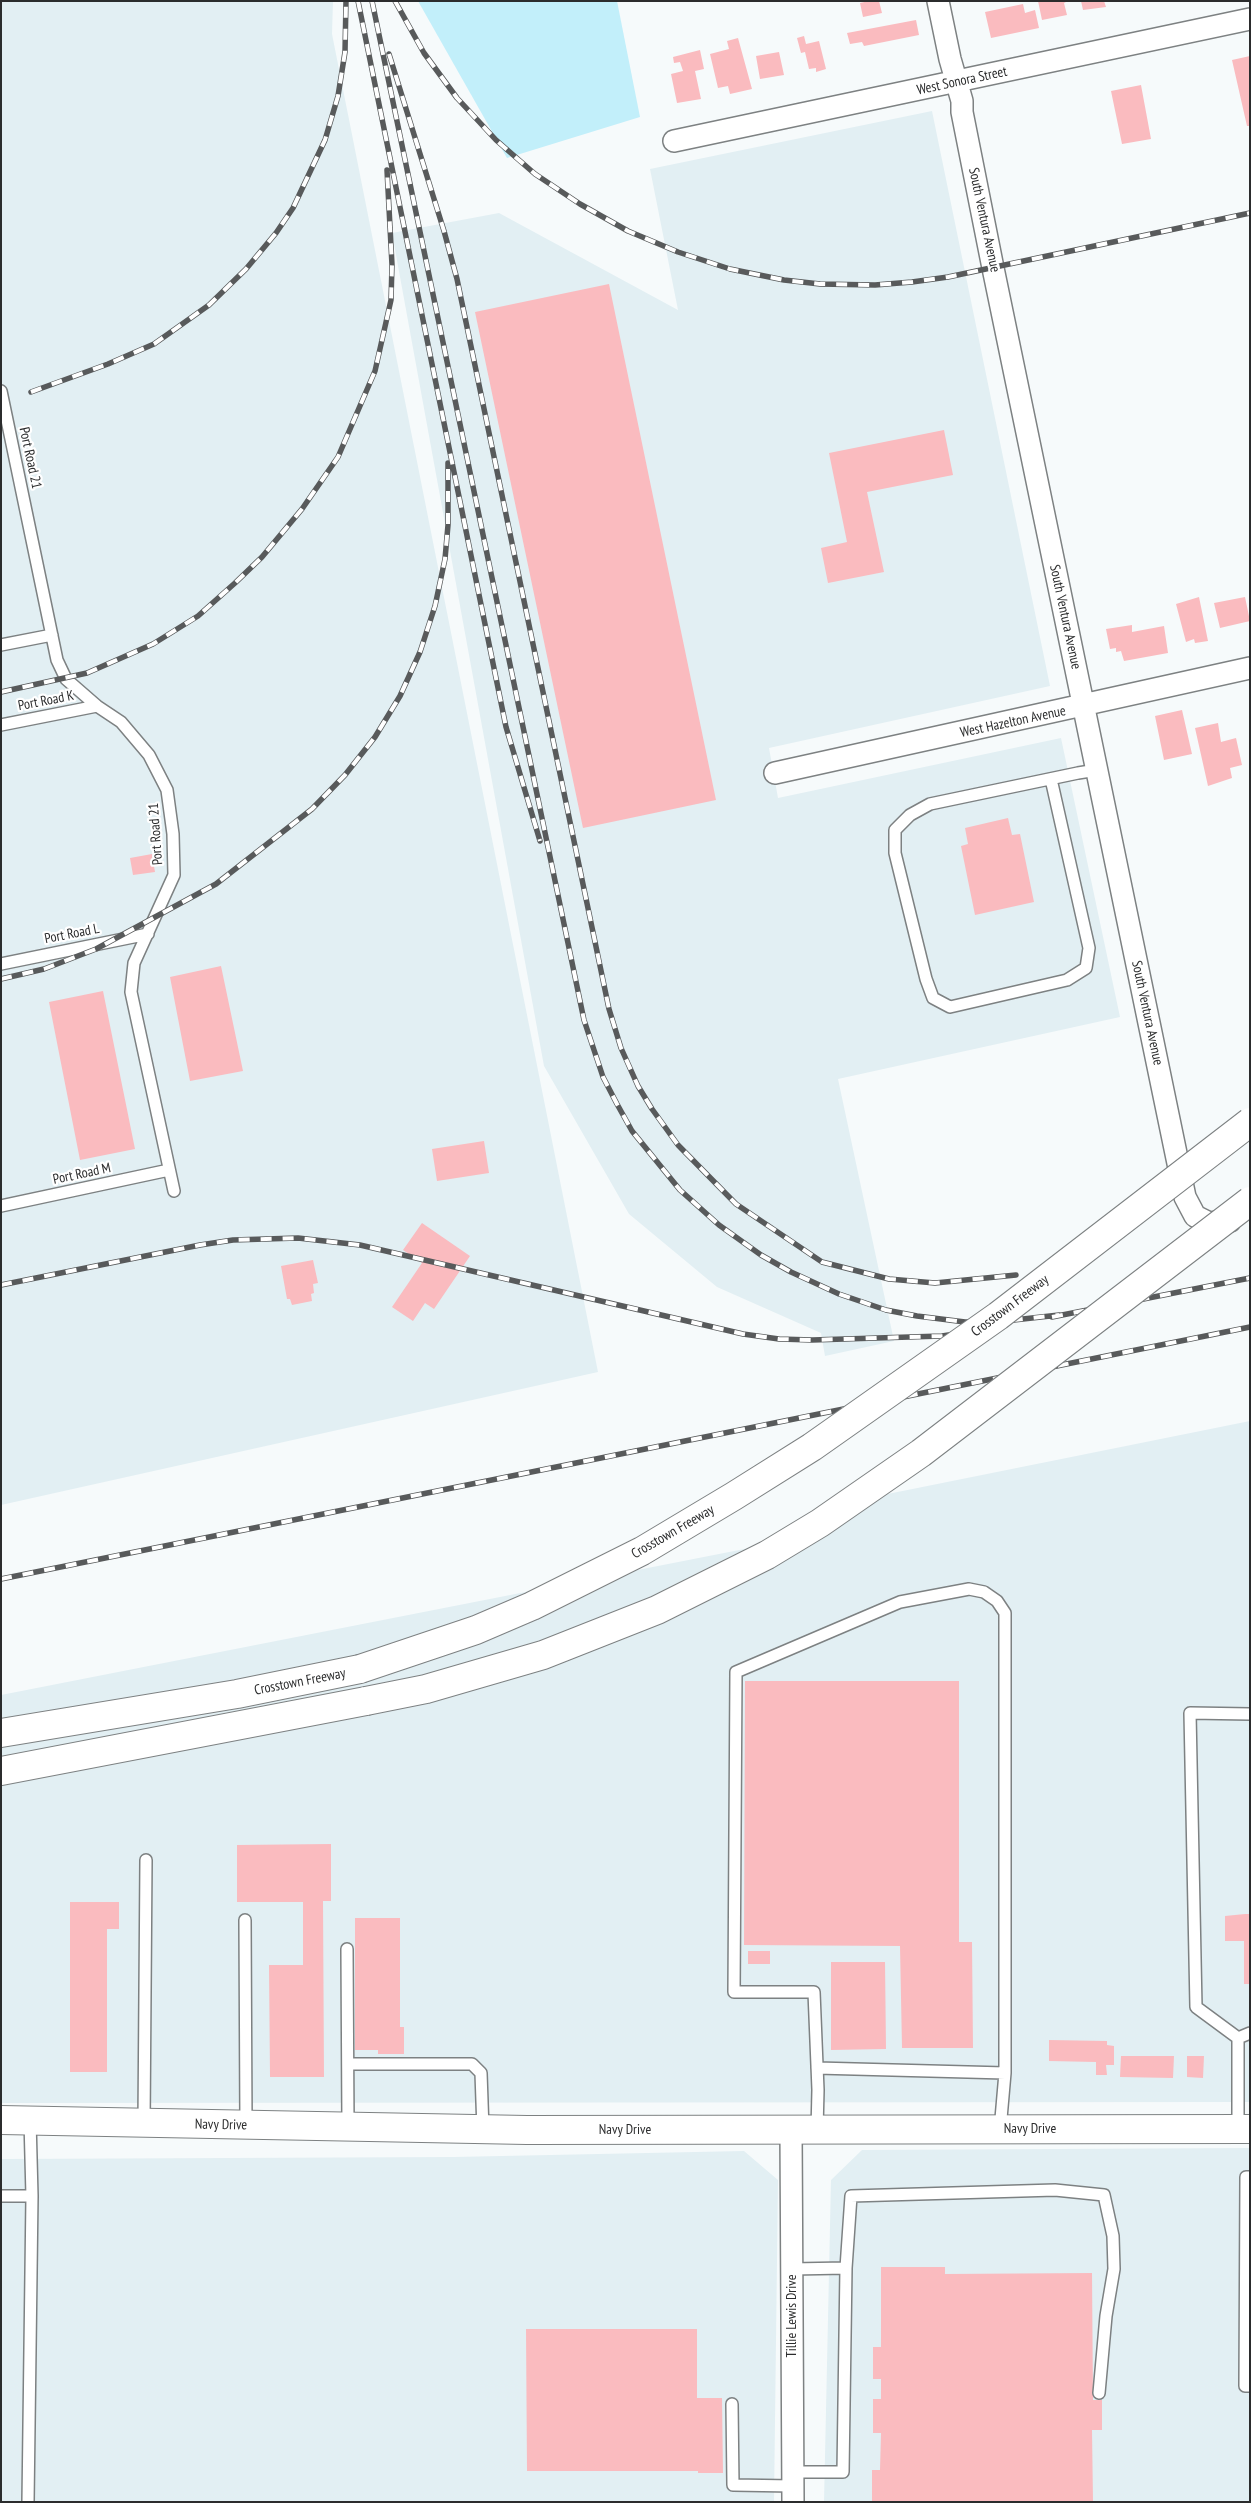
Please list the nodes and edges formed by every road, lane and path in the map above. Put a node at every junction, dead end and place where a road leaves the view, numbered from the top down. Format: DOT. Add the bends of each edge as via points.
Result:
graph roads {
  1 [pos="938,1"];
  2 [pos="1250,19"];
  3 [pos="957,83"];
  4 [pos="674,141"];
  5 [pos="1,391"];
  6 [pos="52,635"];
  7 [pos="1,645"];
  8 [pos="1250,668"];
  9 [pos="97,706"];
  10 [pos="1084,707"];
  11 [pos="1,725"];
  12 [pos="1097,770"];
  13 [pos="775,773"];
  14 [pos="1051,779"];
  15 [pos="148,934"];
  16 [pos="1,964"];
  17 [pos="1250,1122"];
  18 [pos="169,1170"];
  19 [pos="174,1191"];
  20 [pos="1250,1201"];
  21 [pos="1,1206"];
  22 [pos="1250,1218"];
  23 [pos="1250,1714"];
  24 [pos="1,1733"];
  25 [pos="1,1771"];
  26 [pos="146,1860"];
  27 [pos="245,1920"];
  28 [pos="347,1949"];
  29 [pos="1250,2033"];
  30 [pos="1238,2038"];
  31 [pos="348,2064"];
  32 [pos="817,2068"];
  33 [pos="1005,2072"];
  34 [pos="1,2120"];
  35 [pos="30,2120"];
  36 [pos="144,2123"];
  37 [pos="246,2125"];
  38 [pos="348,2127"];
  39 [pos="1244,2129"];
  40 [pos="483,2130"];
  41 [pos="804,2130"];
  42 [pos="1000,2130"];
  43 [pos="1250,2176"];
  44 [pos="1,2196"];
  45 [pos="32,2196"];
  46 [pos="846,2268"];
  47 [pos="792,2270"];
  48 [pos="1250,2386"];
  49 [pos="1099,2393"];
  50 [pos="732,2404"];
  51 [pos="793,2486"];
  52 [pos="28,2502"];
  1 -- 3 [label="street, South Ventura Avenue"];
  2 -- 3 [label="street, West Sonora Street"];
  3 -- 4 [label="street, West Sonora Street"];
  3 -- 10 [label="street, South Ventura Avenue"];
  5 -- 6 [label="lane, Port Road 21"];
  6 -- 7 [label="lane"];
  6 -- 9 [label="lane, Port Road 21" via="57,660 66,679"];
  8 -- 10 [label="street, West Hazelton Avenue"];
  9 -- 11 [label="lane, Port Road K"];
  9 -- 15 [label="lane, Port Road 21" via="120,722 149,755 167,790 174,874"];
  10 -- 12 [label="street, South Ventura Avenue"];
  10 -- 13 [label="street, West Hazelton Avenue"];
  12 -- 14 [label="lane"];
  12 -- 22 [label="street, South Ventura Avenue" via="1186,1197 1195,1216 1208,1223"];
  14 -- 14 [label="lane" via="930,804 910,815 895,830 895,853 926,979 933,998 950,1007 1067,980 1086,968 1089,948"];
  15 -- 16 [label="lane, Port Road L"];
  15 -- 18 [label="lane, Port Road 21" via="134,963 131,992"];
  17 -- 24 [label="main road, Crosstown Freeway, bridge" via="998,1316 773,1473 588,1580 476,1630 360,1669 237,1694"];
  18 -- 19 [label="lane, Port Road 21"];
  18 -- 21 [label="lane, Port Road M"];
  20 -- 25 [label="main road, bridge" via="914,1458 767,1555 657,1610 543,1655 442,1684"];
  23 -- 30 [label="lane" via="1190,1713 1196,2007"];
  26 -- 36 [label="lane"];
  27 -- 37 [label="lane"];
  28 -- 31 [label="lane"];
  29 -- 30 [label="lane"];
  30 -- 39 [label="lane"];
  31 -- 38 [label="lane"];
  31 -- 40 [label="lane" via="472,2064 482,2072"];
  32 -- 33 [label="lane"];
  32 -- 33 [label="lane" via="814,1992 734,1992 736,1672 900,1602 969,1589 984,1592 997,1601 1005,1613"];
  32 -- 41 [label="lane" via="818,2090"];
  33 -- 42 [label="lane"];
  34 -- 35 [label="main road, Navy Drive"];
  35 -- 36 [label="main road, Navy Drive"];
  35 -- 45 [label="lane"];
  36 -- 37 [label="main road, Navy Drive"];
  37 -- 38 [label="main road, Navy Drive"];
  38 -- 40 [label="main road, Navy Drive"];
  39 -- 42 [label="main road, Navy Drive"];
  40 -- 41 [label="main road, Navy Drive"];
  41 -- 42 [label="main road, Navy Drive"];
  41 -- 47 [label="street, Tillie Lewis Drive"];
  43 -- 48 [label="lane" via="1246,2177 1245,2386"];
  44 -- 45 [label="lane"];
  45 -- 52 [label="lane"];
  46 -- 47 [label="lane"];
  46 -- 49 [label="lane" via="851,2196 1055,2190 1104,2195 1113,2236 1114,2270"];
  46 -- 51 [label="lane" via="843,2472"];
  47 -- 51 [label="street, Tillie Lewis Drive"];
  50 -- 51 [label="lane" via="733,2485"];
}
